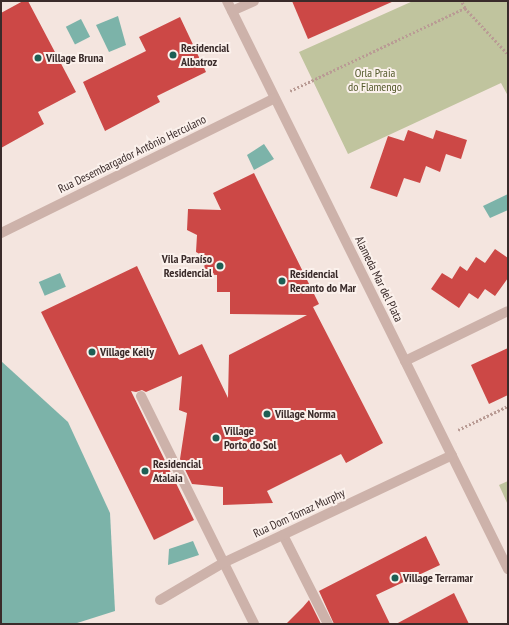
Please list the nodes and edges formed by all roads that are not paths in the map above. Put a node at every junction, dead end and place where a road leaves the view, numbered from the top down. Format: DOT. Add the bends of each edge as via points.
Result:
graph roads {
  1 [pos="227,1"];
  2 [pos="254,1"];
  3 [pos="232,11"];
  4 [pos="275,98"];
  5 [pos="1,233"];
  6 [pos="508,310"];
  7 [pos="405,361"];
  8 [pos="141,396"];
  9 [pos="452,454"];
  10 [pos="283,535"];
  11 [pos="223,563"];
  12 [pos="508,569"];
  13 [pos="160,600"];
  14 [pos="254,624"];
  15 [pos="328,624"];
  1 -- 3 [label="street, Alameda Mar del Plata"];
  2 -- 3 [label="street"];
  3 -- 4 [label="street, Alameda Mar del Plata"];
  4 -- 5 [label="street, Rua Desembargador Antônio Herculano"];
  4 -- 7 [label="street, Alameda Mar del Plata"];
  6 -- 7 [label="street"];
  7 -- 9 [label="street, Alameda Mar del Plata"];
  8 -- 11 [label="street"];
  9 -- 10 [label="street, Rua Dom Tomaz Murphy"];
  9 -- 12 [label="street, Alameda Mar del Plata"];
  10 -- 11 [label="street, Rua Dom Tomaz Murphy"];
  10 -- 15 [label="street"];
  11 -- 13 [label="street, Rua Dom Tomaz Murphy"];
  11 -- 14 [label="street"];
}
